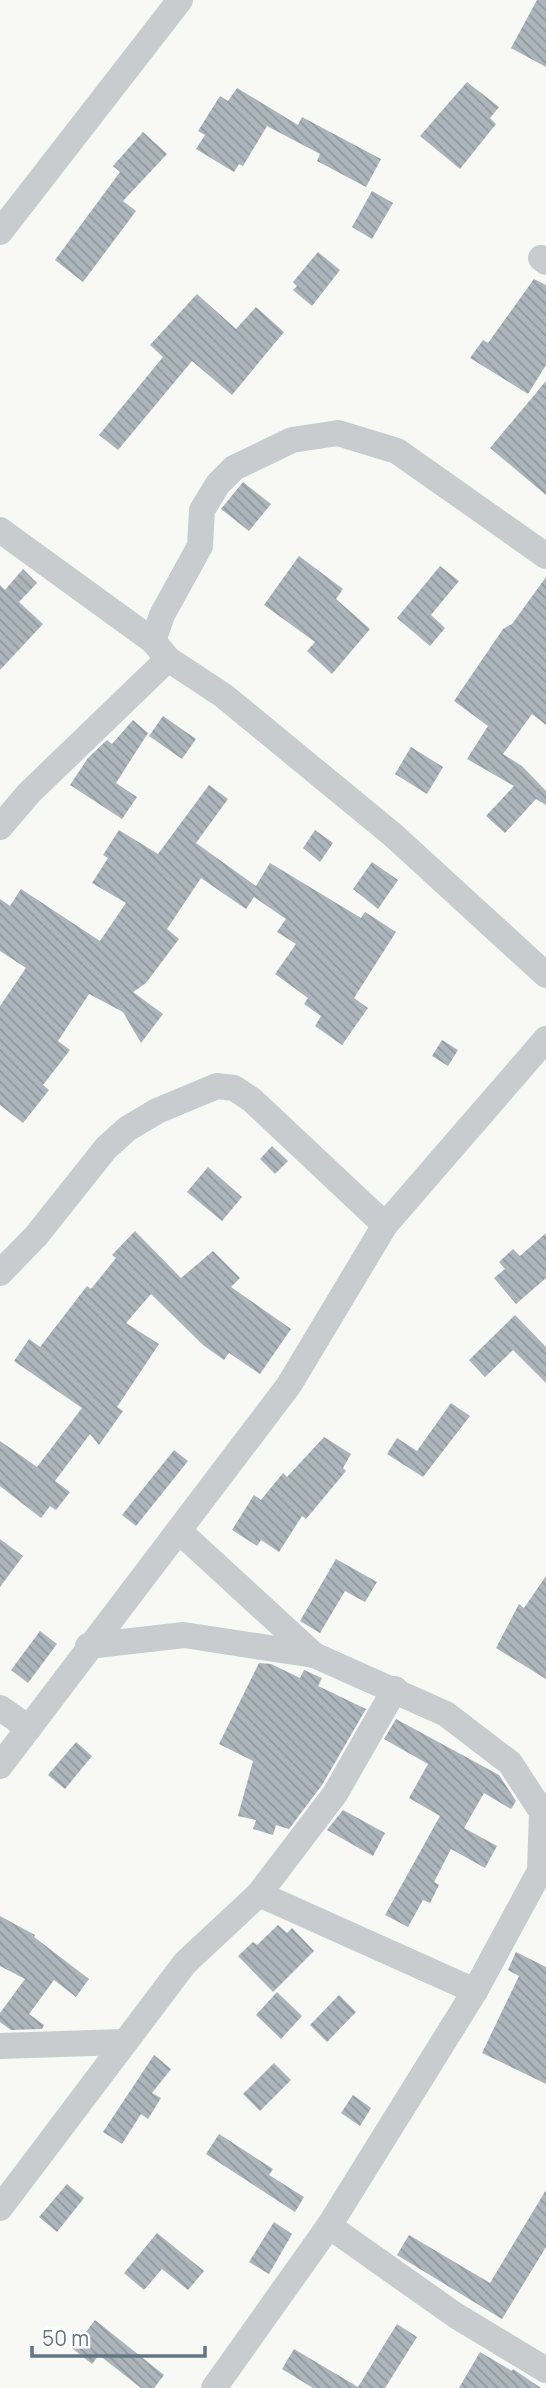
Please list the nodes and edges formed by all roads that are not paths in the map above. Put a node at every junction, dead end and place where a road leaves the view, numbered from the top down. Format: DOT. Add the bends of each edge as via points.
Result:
graph roads {
  1 [pos="180,0"];
  2 [pos="0,232"];
  3 [pos="0,530"];
  4 [pos="546,555"];
  5 [pos="160,650"];
  6 [pos="0,827"];
  7 [pos="546,975"];
  8 [pos="546,1039"];
  9 [pos="385,1225"];
  10 [pos="0,1273"];
  11 [pos="180,1532"];
  12 [pos="88,1647"];
  13 [pos="314,1655"];
  14 [pos="395,1689"];
  15 [pos="0,1708"];
  16 [pos="29,1728"];
  17 [pos="0,1766"];
  18 [pos="259,1894"];
  19 [pos="475,1991"];
  20 [pos="123,2042"];
  21 [pos="0,2046"];
  22 [pos="0,2208"];
  23 [pos="329,2226"];
  24 [pos="546,2370"];
  25 [pos="214,2388"];
  1 -- 2 [label="street"];
  3 -- 5 [label="street"];
  4 -- 5 [label="street" via="397,451 338,433 292,440 234,468 218,484 202,510 200,547 162,615"];
  5 -- 6 [label="street"];
  5 -- 7 [label="street" via="224,696 393,835"];
  8 -- 9 [label="street"];
  9 -- 10 [label="street" via="252,1100 234,1088 217,1087 157,1111 106,1147 36,1236"];
  9 -- 11 [label="street" via="289,1385"];
  11 -- 12 [label="street"];
  11 -- 13 [label="street"];
  12 -- 13 [label="street" via="184,1635"];
  12 -- 16 [label="street"];
  13 -- 14 [label="street"];
  14 -- 18 [label="street" via="335,1794"];
  14 -- 19 [label="street" via="446,1714 510,1763 542,1812 540,1871"];
  15 -- 16 [label="street"];
  16 -- 17 [label="street"];
  18 -- 19 [label="street"];
  18 -- 20 [label="street" via="185,1963"];
  19 -- 23 [label="street"];
  20 -- 21 [label="street"];
  20 -- 22 [label="street"];
  23 -- 24 [label="street" via="455,2315"];
  23 -- 25 [label="street"];
}
